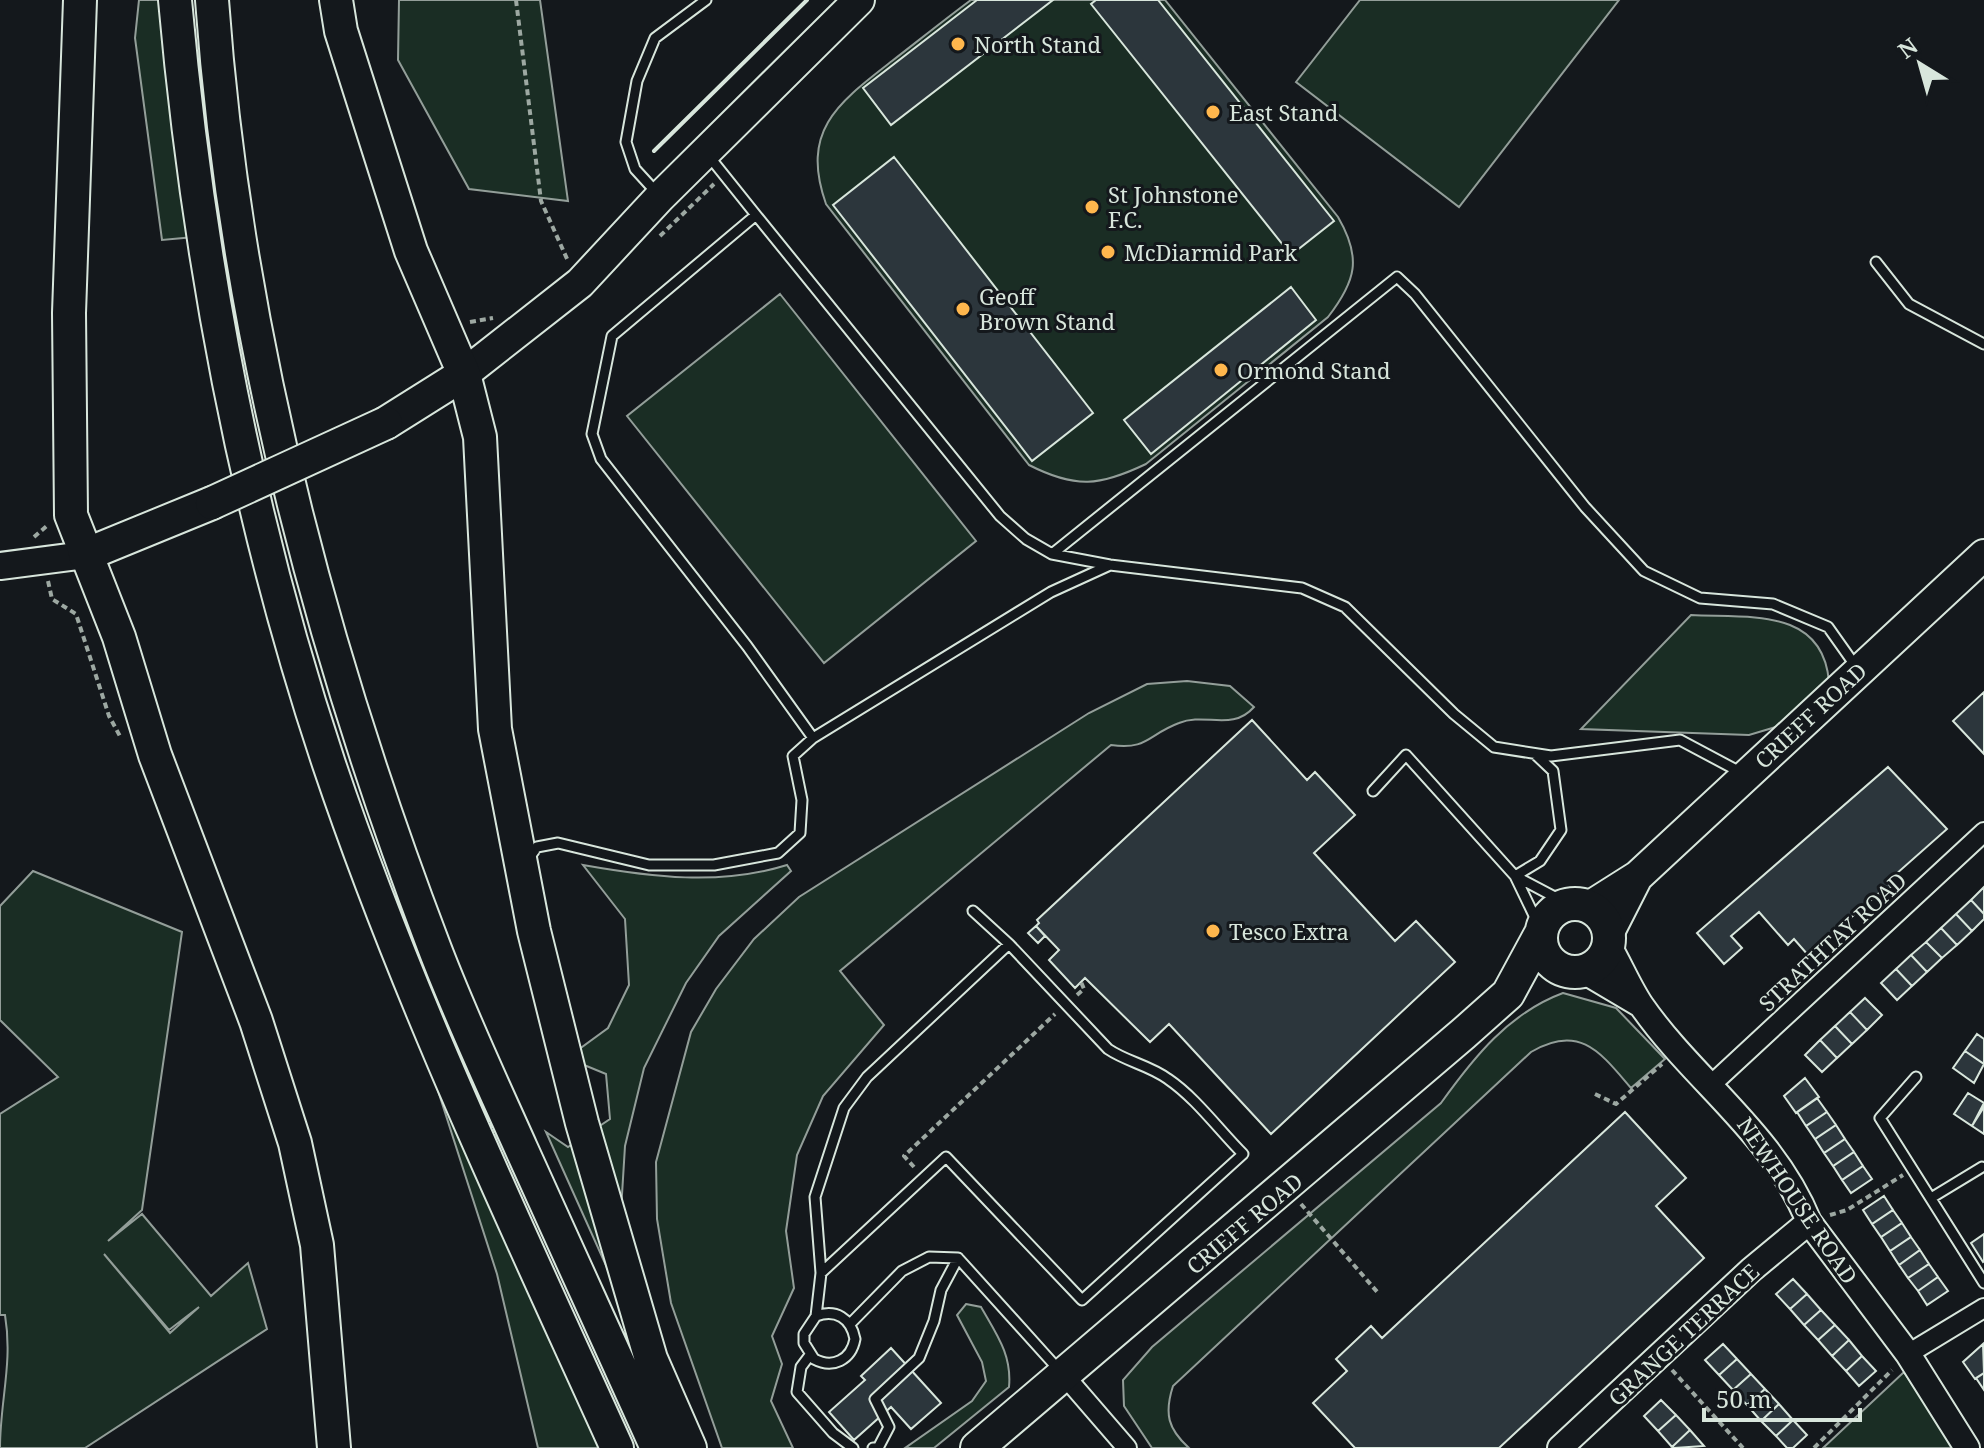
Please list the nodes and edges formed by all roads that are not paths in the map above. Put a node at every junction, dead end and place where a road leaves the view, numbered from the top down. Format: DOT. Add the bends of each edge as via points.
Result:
graph roads {
  1 [pos="80,0"];
  2 [pos="175,0"];
  3 [pos="212,0"];
  4 [pos="336,0"];
  5 [pos="706,0"];
  6 [pos="859,0"];
  7 [pos="707,155"];
  8 [pos="660,197"];
  9 [pos="756,215"];
  10 [pos="1876,262"];
  11 [pos="1984,344"];
  12 [pos="464,374"];
  13 [pos="1052,554"];
  14 [pos="85,555"];
  15 [pos="1984,555"];
  16 [pos="1110,565"];
  17 [pos="0,566"];
  18 [pos="1859,670"];
  19 [pos="813,738"];
  20 [pos="1535,754"];
  21 [pos="1744,775"];
  22 [pos="1373,791"];
  23 [pos="1984,832"];
  24 [pos="522,868"];
  25 [pos="1515,876"];
  26 [pos="1638,876"];
  27 [pos="1578,905"];
  28 [pos="973,911"];
  29 [pos="1541,933"];
  30 [pos="1609,939"];
  31 [pos="1009,944"];
  32 [pos="1575,972"];
  33 [pos="1508,994"];
  34 [pos="1641,1005"];
  35 [pos="1916,1077"];
  36 [pos="1712,1084"];
  37 [pos="1982,1167"];
  38 [pos="1931,1198"];
  39 [pos="1809,1222"];
  40 [pos="958,1258"];
  41 [pos="821,1273"];
  42 [pos="1984,1283"];
  43 [pos="1984,1308"];
  44 [pos="816,1316"];
  45 [pos="850,1324"];
  46 [pos="1908,1354"];
  47 [pos="810,1355"];
  48 [pos="1064,1375"];
  49 [pos="334,1448"];
  50 [pos="617,1448"];
  51 [pos="657,1448"];
  52 [pos="690,1448"];
  53 [pos="853,1448"];
  54 [pos="873,1448"];
  55 [pos="977,1448"];
  56 [pos="1127,1448"];
  57 [pos="1560,1448"];
  58 [pos="1967,1448"];
  1 -- 14 [label="highway" via="69,313 71,515"];
  2 -- 50 [label="highway" via="201,226 231,383 262,527 329,764 433,1042"];
  3 -- 51 [label="highway" via="224,129 265,376 347,693 434,947"];
  4 -- 12 [label="highway" via="341,31 411,251"];
  5 -- 8 [label="lane" via="655,38 637,81 626,142 635,169"];
  6 -- 7 [label="main road"];
  7 -- 8 [label="main road"];
  7 -- 9 [label="lane"];
  8 -- 12 [label="main road" via="580,283"];
  9 -- 13 [label="lane" via="1000,516"];
  9 -- 19 [label="lane" via="612,336 592,434 601,459"];
  10 -- 11 [label="lane" via="1909,304"];
  12 -- 14 [label="highway, bridge" via="386,423"];
  12 -- 24 [label="highway" via="480,437 495,729"];
  13 -- 16 [label="lane"];
  13 -- 18 [label="lane" via="1397,277 1585,507 1644,571 1700,598 1773,604 1828,627"];
  14 -- 17 [label="main road"];
  14 -- 49 [label="highway" via="119,637 155,755 256,1021 295,1143 317,1245"];
  15 -- 18 [label="main road, CRIEFF ROAD"];
  16 -- 19 [label="lane" via="1051,592"];
  16 -- 20 [label="lane" via="1302,588 1352,610 1454,714 1494,747"];
  18 -- 21 [label="main road, CRIEFF ROAD"];
  19 -- 24 [label="lane" via="793,756 802,800 800,833 778,853 714,865 649,865 558,843 537,847"];
  20 -- 21 [label="lane" via="1680,740"];
  20 -- 25 [label="lane" via="1553,771 1561,830 1540,861"];
  21 -- 26 [label="main road, CRIEFF ROAD"];
  22 -- 25 [label="lane" via="1406,755"];
  23 -- 36 [label="street, STRATHTAY ROAD"];
  24 -- 52 [label="highway" via="582,1123 651,1359"];
  25 -- 27 [label="lane"];
  25 -- 29 [label="lane"];
  26 -- 27 [label="main road, CRIEFF ROAD"];
  26 -- 30 [label="main road, CRIEFF ROAD"];
  27 -- 29 [label="highway" via="1549,915"];
  27 -- 30 [label="highway" via="1599,913"];
  28 -- 31 [label="lane"];
  29 -- 32 [label="highway" via="1546,958"];
  29 -- 33 [label="highway, CRIEFF ROAD"];
  30 -- 32 [label="highway" via="1598,964"];
  30 -- 34 [label="street, NEWHOUSE ROAD"];
  31 -- 41 [label="lane" via="867,1077 844,1108 815,1197"];
  31 -- 41 [label="lane" via="1114,1054 1149,1066 1172,1082 1243,1154 1082,1300 946,1157"];
  32 -- 33 [label="highway, CRIEFF ROAD"];
  32 -- 34 [label="street, NEWHOUSE ROAD"];
  33 -- 48 [label="highway, CRIEFF ROAD"];
  34 -- 36 [label="street, NEWHOUSE ROAD"];
  35 -- 38 [label="lane" via="1880,1118"];
  36 -- 39 [label="street, NEWHOUSE ROAD" via="1745,1119"];
  37 -- 38 [label="lane"];
  38 -- 42 [label="lane"];
  39 -- 46 [label="street, NEWHOUSE ROAD"];
  39 -- 57 [label="street, GRANGE TERRACE"];
  40 -- 45 [label="lane" via="929,1257 902,1271"];
  40 -- 48 [label="lane"];
  40 -- 54 [label="lane" via="941,1290 919,1358 875,1399 889,1427"];
  41 -- 44 [label="lane"];
  43 -- 46 [label="street"];
  44 -- 45 [label="lane" via="830,1313"];
  44 -- 47 [label="lane" via="804,1334"];
  45 -- 47 [label="lane" via="855,1339 845,1359 822,1363"];
  46 -- 58 [label="street, NEWHOUSE ROAD"];
  47 -- 53 [label="lane" via="801,1367 797,1392"];
  48 -- 55 [label="highway, CRIEFF ROAD"];
  48 -- 56 [label="street"];
}
